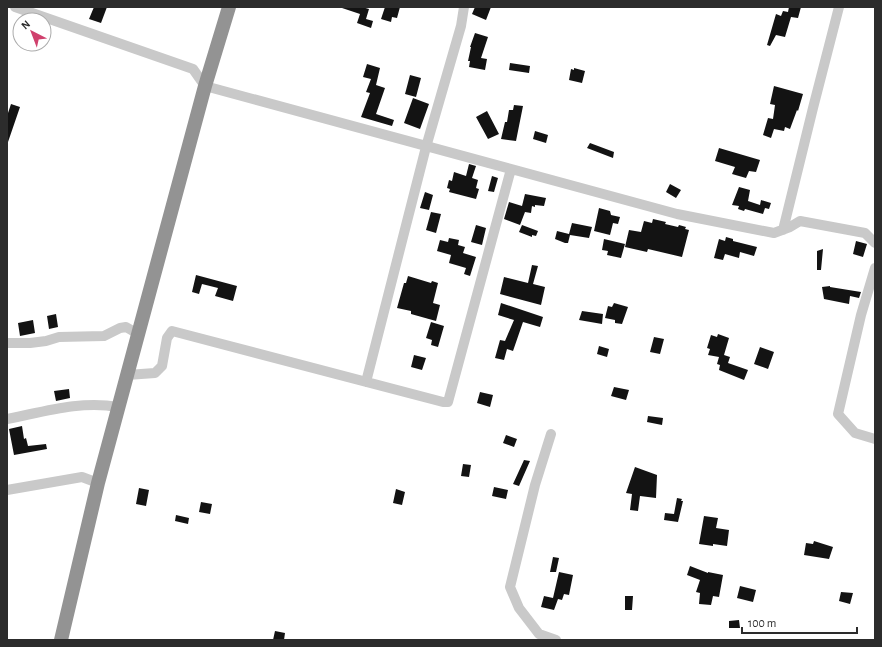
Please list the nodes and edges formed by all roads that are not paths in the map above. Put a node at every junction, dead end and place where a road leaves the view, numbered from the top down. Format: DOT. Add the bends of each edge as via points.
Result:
graph roads {
  1 [pos="15,7"];
  2 [pos="229,7"];
  3 [pos="464,7"];
  4 [pos="839,7"];
  5 [pos="205,86"];
  6 [pos="426,147"];
  7 [pos="511,169"];
  8 [pos="783,230"];
  9 [pos="875,243"];
  10 [pos="875,268"];
  11 [pos="138,334"];
  12 [pos="7,343"];
  13 [pos="126,375"];
  14 [pos="366,382"];
  15 [pos="118,407"];
  16 [pos="7,419"];
  17 [pos="551,434"];
  18 [pos="875,439"];
  19 [pos="98,483"];
  20 [pos="7,490"];
  21 [pos="62,640"];
  22 [pos="556,640"];
  1 -- 5 [label="street" via="193,69"];
  2 -- 5 [label="highway"];
  3 -- 6 [label="street" via="461,26"];
  4 -- 8 [label="street"];
  5 -- 6 [label="street"];
  5 -- 11 [label="highway"];
  6 -- 7 [label="street"];
  6 -- 14 [label="street"];
  7 -- 8 [label="street" via="677,214 774,233"];
  7 -- 14 [label="street" via="448,402"];
  8 -- 9 [label="street" via="800,221 865,233"];
  10 -- 18 [label="street" via="838,414 855,433"];
  11 -- 12 [label="street" via="126,327 104,336 59,337 30,343"];
  11 -- 13 [label="highway"];
  13 -- 14 [label="street" via="155,373 162,366 167,338 172,331"];
  13 -- 15 [label="highway"];
  15 -- 16 [label="street" via="101,404 64,407"];
  15 -- 19 [label="highway"];
  17 -- 22 [label="street" via="535,485 510,587 519,608 539,634"];
  19 -- 20 [label="street" via="82,477"];
  19 -- 21 [label="highway"];
}
